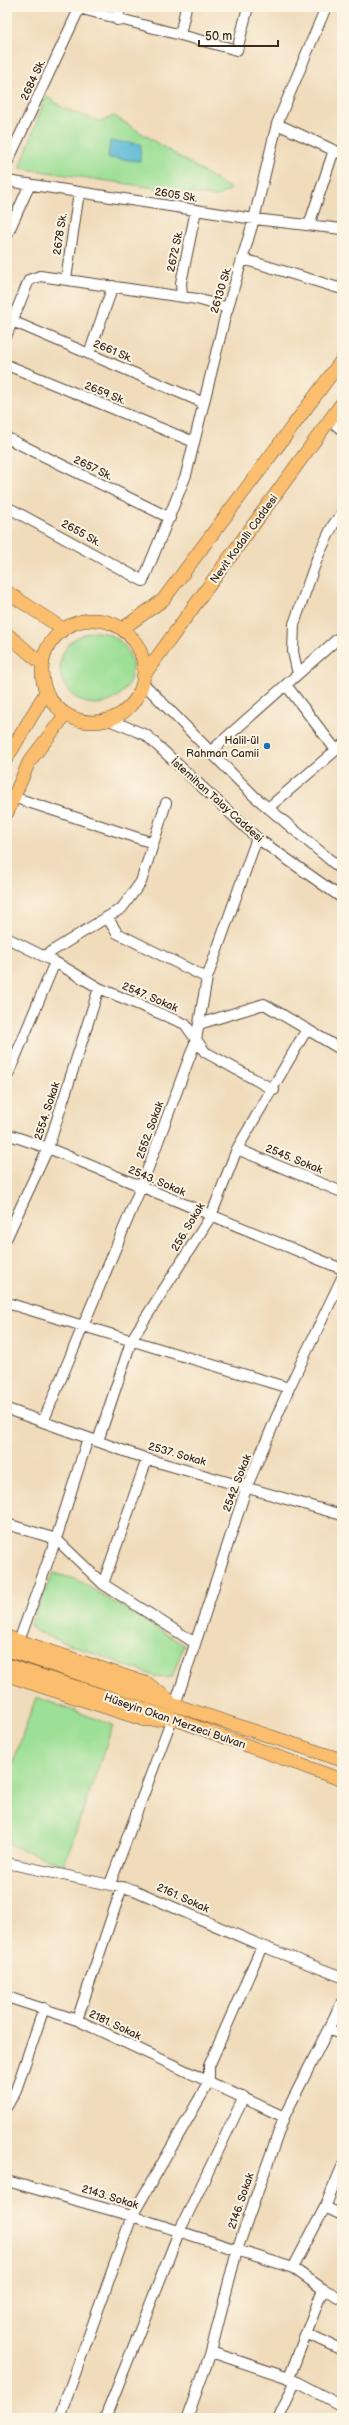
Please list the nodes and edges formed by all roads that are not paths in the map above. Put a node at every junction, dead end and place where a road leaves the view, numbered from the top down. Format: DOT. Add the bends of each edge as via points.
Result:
graph roads {
  1 [pos="121,7"];
  2 [pos="186,7"];
  3 [pos="248,7"];
  4 [pos="326,7"];
  5 [pos="78,8"];
  6 [pos="117,20"];
  7 [pos="180,35"];
  8 [pos="277,124"];
  9 [pos="338,152"];
  10 [pos="7,163"];
  11 [pos="7,181"];
  12 [pos="30,184"];
  13 [pos="79,192"];
  14 [pos="196,210"];
  15 [pos="254,219"];
  16 [pos="309,225"];
  17 [pos="342,229"];
  18 [pos="7,236"];
  19 [pos="243,260"];
  20 [pos="66,279"];
  21 [pos="113,286"];
  22 [pos="342,289"];
  23 [pos="182,296"];
  24 [pos="228,308"];
  25 [pos="12,321"];
  26 [pos="7,334"];
  27 [pos="89,354"];
  28 [pos="342,360"];
  29 [pos="7,365"];
  30 [pos="204,403"];
  31 [pos="342,403"];
  32 [pos="330,420"];
  33 [pos="342,430"];
  34 [pos="7,438"];
  35 [pos="194,442"];
  36 [pos="7,507"];
  37 [pos="342,513"];
  38 [pos="170,518"];
  39 [pos="143,581"];
  40 [pos="7,592"];
  41 [pos="63,629"];
  42 [pos="122,629"];
  43 [pos="7,634"];
  44 [pos="342,635"];
  45 [pos="42,664"];
  46 [pos="298,674"];
  47 [pos="143,679"];
  48 [pos="286,685"];
  49 [pos="46,692"];
  50 [pos="66,714"];
  51 [pos="109,720"];
  52 [pos="339,747"];
  53 [pos="210,752"];
  54 [pos="7,758"];
  55 [pos="13,797"];
  56 [pos="166,803"];
  57 [pos="268,808"];
  58 [pos="7,813"];
  59 [pos="257,838"];
  60 [pos="152,843"];
  61 [pos="342,870"];
  62 [pos="342,898"];
  63 [pos="107,917"];
  64 [pos="7,938"];
  65 [pos="44,956"];
  66 [pos="55,962"];
  67 [pos="207,978"];
  68 [pos="99,988"];
  69 [pos="199,1024"];
  70 [pos="307,1029"];
  71 [pos="196,1040"];
  72 [pos="342,1050"];
  73 [pos="7,1077"];
  74 [pos="274,1090"];
  75 [pos="7,1134"];
  76 [pos="48,1148"];
  77 [pos="238,1149"];
  78 [pos="141,1187"];
  79 [pos="342,1192"];
  80 [pos="11,1216"];
  81 [pos="211,1216"];
  82 [pos="7,1237"];
  83 [pos="342,1269"];
  84 [pos="342,1278"];
  85 [pos="7,1303"];
  86 [pos="83,1326"];
  87 [pos="132,1339"];
  88 [pos="289,1388"];
  89 [pos="7,1409"];
  90 [pos="43,1422"];
  91 [pos="93,1439"];
  92 [pos="147,1459"];
  93 [pos="247,1486"];
  94 [pos="342,1515"];
  95 [pos="7,1524"];
  96 [pos="56,1539"];
  97 [pos="104,1584"];
  98 [pos="13,1639"];
  99 [pos="195,1643"];
  100 [pos="7,1650"];
  101 [pos="7,1665"];
  102 [pos="7,1674"];
  103 [pos="175,1705"];
  104 [pos="172,1718"];
  105 [pos="342,1760"];
  106 [pos="342,1780"];
  107 [pos="7,1864"];
  108 [pos="110,1884"];
  109 [pos="122,1887"];
  110 [pos="262,1946"];
  111 [pos="342,1977"];
  112 [pos="7,1997"];
  113 [pos="342,2002"];
  114 [pos="44,2008"];
  115 [pos="77,2020"];
  116 [pos="329,2028"];
  117 [pos="342,2035"];
  118 [pos="209,2082"];
  119 [pos="244,2097"];
  120 [pos="7,2106"];
  121 [pos="284,2117"];
  122 [pos="342,2167"];
  123 [pos="7,2181"];
  124 [pos="325,2207"];
  125 [pos="132,2216"];
  126 [pos="342,2216"];
  127 [pos="179,2232"];
  128 [pos="237,2250"];
  129 [pos="293,2268"];
  130 [pos="323,2290"];
  131 [pos="342,2299"];
  132 [pos="306,2333"];
  133 [pos="342,2350"];
  134 [pos="211,2352"];
  135 [pos="292,2380"];
  136 [pos="342,2406"];
  137 [pos="59,2418"];
  138 [pos="105,2418"];
  139 [pos="187,2418"];
  140 [pos="279,2418"];
  1 -- 6 [label="street"];
  2 -- 7 [label="street"];
  3 -- 7 [label="street" via="237,50"];
  4 -- 8 [label="street, 26130 Sk."];
  5 -- 6 [label="street"];
  5 -- 10 [label="street, 2684 Sk."];
  6 -- 7 [label="street"];
  8 -- 9 [label="street"];
  8 -- 15 [label="street, 26130 Sk."];
  9 -- 16 [label="street"];
  11 -- 12 [label="street, 2605 Sk."];
  12 -- 13 [label="street, 2605 Sk."];
  12 -- 18 [label="street"];
  13 -- 14 [label="street, 2605 Sk."];
  13 -- 20 [label="street, 2678 Sk."];
  14 -- 15 [label="street, 2605 Sk."];
  14 -- 23 [label="street, 2672 Sk." via="180,283"];
  15 -- 16 [label="street, 2605 Sk."];
  15 -- 19 [label="street, 26130 Sk."];
  16 -- 17 [label="street, 2605 Sk."];
  19 -- 22 [label="street"];
  19 -- 24 [label="street, 26130 Sk."];
  20 -- 21 [label="street"];
  20 -- 25 [label="street" via="40,276 28,280"];
  21 -- 23 [label="street"];
  21 -- 27 [label="street"];
  23 -- 24 [label="street"];
  24 -- 30 [label="street, 26130 Sk."];
  25 -- 26 [label="street"];
  25 -- 27 [label="street, 2661 Sk."];
  27 -- 30 [label="street, 2661 Sk."];
  28 -- 42 [label="main road" via="163,600"];
  29 -- 35 [label="street, 2659 Sk."];
  30 -- 35 [label="street, 26130 Sk."];
  31 -- 32 [label="main road, Nevit Kodallı Caddesi"];
  32 -- 33 [label="street"];
  32 -- 47 [label="main road, Nevit Kodallı Caddesi"];
  34 -- 38 [label="street, 2657 Sk."];
  35 -- 38 [label="street, 26130 Sk." via="186,476"];
  36 -- 39 [label="street, 2655 Sk."];
  37 -- 46 [label="street" via="333,525 318,556 294,624 293,652"];
  38 -- 39 [label="street, 26130 Sk."];
  40 -- 41 [label="main road"];
  41 -- 42 [label="main road" via="78,622 94,619 110,622"];
  41 -- 45 [label="main road" via="53,639"];
  42 -- 47 [label="main road" via="139,649 143,662"];
  43 -- 45 [label="main road"];
  44 -- 46 [label="street"];
  45 -- 49 [label="main road"];
  46 -- 48 [label="street"];
  47 -- 51 [label="main road" via="133,703 123,713"];
  47 -- 53 [label="street"];
  48 -- 52 [label="street"];
  48 -- 53 [label="street"];
  49 -- 50 [label="main road" via="55,705"];
  49 -- 54 [label="main road"];
  50 -- 51 [label="main road" via="94,722"];
  50 -- 55 [label="main road" via="29,762"];
  51 -- 59 [label="street, İstemihan Talay Caddesi" via="146,735"];
  52 -- 57 [label="street"];
  53 -- 57 [label="street"];
  55 -- 58 [label="main road"];
  55 -- 60 [label="street"];
  56 -- 60 [label="street"];
  57 -- 61 [label="street"];
  59 -- 62 [label="street, İstemihan Talay Caddesi"];
  59 -- 67 [label="street, 2552. Sokak"];
  60 -- 63 [label="street" via="140,882 122,908"];
  63 -- 65 [label="street"];
  63 -- 67 [label="street" via="118,933"];
  64 -- 65 [label="street, 2547. Sokak"];
  65 -- 66 [label="street, 2547. Sokak"];
  66 -- 68 [label="street, 2547. Sokak"];
  66 -- 73 [label="street"];
  67 -- 69 [label="street, 2552. Sokak"];
  68 -- 71 [label="street, 2547. Sokak" via="186,1024"];
  68 -- 76 [label="street, 2554. Sokak"];
  69 -- 70 [label="street" via="264,1004"];
  69 -- 71 [label="street, 2552. Sokak"];
  70 -- 72 [label="street"];
  70 -- 74 [label="street, 256. Sokak"];
  71 -- 74 [label="street, 2547. Sokak" via="205,1052"];
  71 -- 78 [label="street, 2552. Sokak"];
  74 -- 77 [label="street, 256. Sokak"];
  75 -- 76 [label="street, 2543. Sokak"];
  76 -- 78 [label="street, 2543. Sokak"];
  76 -- 80 [label="street, 2554. Sokak"];
  77 -- 79 [label="street, 2545. Sokak"];
  77 -- 81 [label="street, 256. Sokak"];
  78 -- 81 [label="street, 2543. Sokak"];
  78 -- 86 [label="street, 2552. Sokak"];
  80 -- 82 [label="street, 2554. Sokak"];
  81 -- 83 [label="street, 2543. Sokak"];
  81 -- 87 [label="street, 256. Sokak"];
  84 -- 88 [label="street, 2542. Sokak"];
  85 -- 86 [label="street"];
  86 -- 87 [label="street"];
  86 -- 90 [label="street, 2552. Sokak"];
  87 -- 88 [label="street"];
  87 -- 91 [label="street, 256. Sokak"];
  88 -- 93 [label="street, 2542. Sokak"];
  89 -- 90 [label="street, 2537. Sokak"];
  90 -- 91 [label="street, 2537. Sokak"];
  91 -- 92 [label="street, 2537. Sokak"];
  91 -- 96 [label="street, 256. Sokak"];
  92 -- 93 [label="street, 2537. Sokak"];
  92 -- 97 [label="street"];
  93 -- 94 [label="street, 2537. Sokak"];
  93 -- 99 [label="street, 2542. Sokak"];
  95 -- 96 [label="street"];
  96 -- 97 [label="street"];
  96 -- 98 [label="street, 256. Sokak"];
  97 -- 99 [label="street"];
  98 -- 103 [label="main road" via="148,1684"];
  99 -- 103 [label="street, 2542. Sokak"];
  100 -- 103 [label="main road, Hüseyin Okan Merzeci Bulvarı"];
  101 -- 104 [label="main road, Hüseyin Okan Merzeci Bulvarı"];
  102 -- 104 [label="main road" via="145,1720"];
  103 -- 105 [label="main road, Hüseyin Okan Merzeci Bulvarı"];
  104 -- 106 [label="main road, Hüseyin Okan Merzeci Bulvarı"];
  104 -- 108 [label="street"];
  107 -- 108 [label="street, 2161. Sokak"];
  108 -- 109 [label="street, 2161. Sokak"];
  109 -- 110 [label="street, 2161. Sokak"];
  109 -- 115 [label="street"];
  110 -- 111 [label="street, 2161. Sokak"];
  110 -- 118 [label="street" via="209,2066"];
  112 -- 114 [label="street, 2181. Sokak"];
  113 -- 116 [label="street, 2146. Sokak"];
  114 -- 115 [label="street, 2181. Sokak"];
  114 -- 120 [label="street" via="16,2090"];
  115 -- 118 [label="street, 2181. Sokak"];
  116 -- 117 [label="street"];
  116 -- 121 [label="street, 2146. Sokak"];
  118 -- 119 [label="street, 2181. Sokak"];
  118 -- 125 [label="street"];
  119 -- 121 [label="street, 2181. Sokak"];
  119 -- 127 [label="street"];
  121 -- 128 [label="street, 2146. Sokak"];
  122 -- 124 [label="street"];
  123 -- 125 [label="street, 2143. Sokak"];
  124 -- 126 [label="street"];
  124 -- 129 [label="street"];
  125 -- 127 [label="street, 2143. Sokak"];
  125 -- 137 [label="street"];
  127 -- 128 [label="street, 2143. Sokak"];
  127 -- 138 [label="street"];
  128 -- 129 [label="street, 2143. Sokak"];
  128 -- 134 [label="street, 2146. Sokak"];
  129 -- 130 [label="street, 2143. Sokak"];
  130 -- 131 [label="street, 2143. Sokak"];
  130 -- 132 [label="street"];
  132 -- 133 [label="street"];
  132 -- 135 [label="street"];
  134 -- 135 [label="street"];
  134 -- 139 [label="street, 2146. Sokak"];
  135 -- 136 [label="street"];
  135 -- 140 [label="street"];
}
